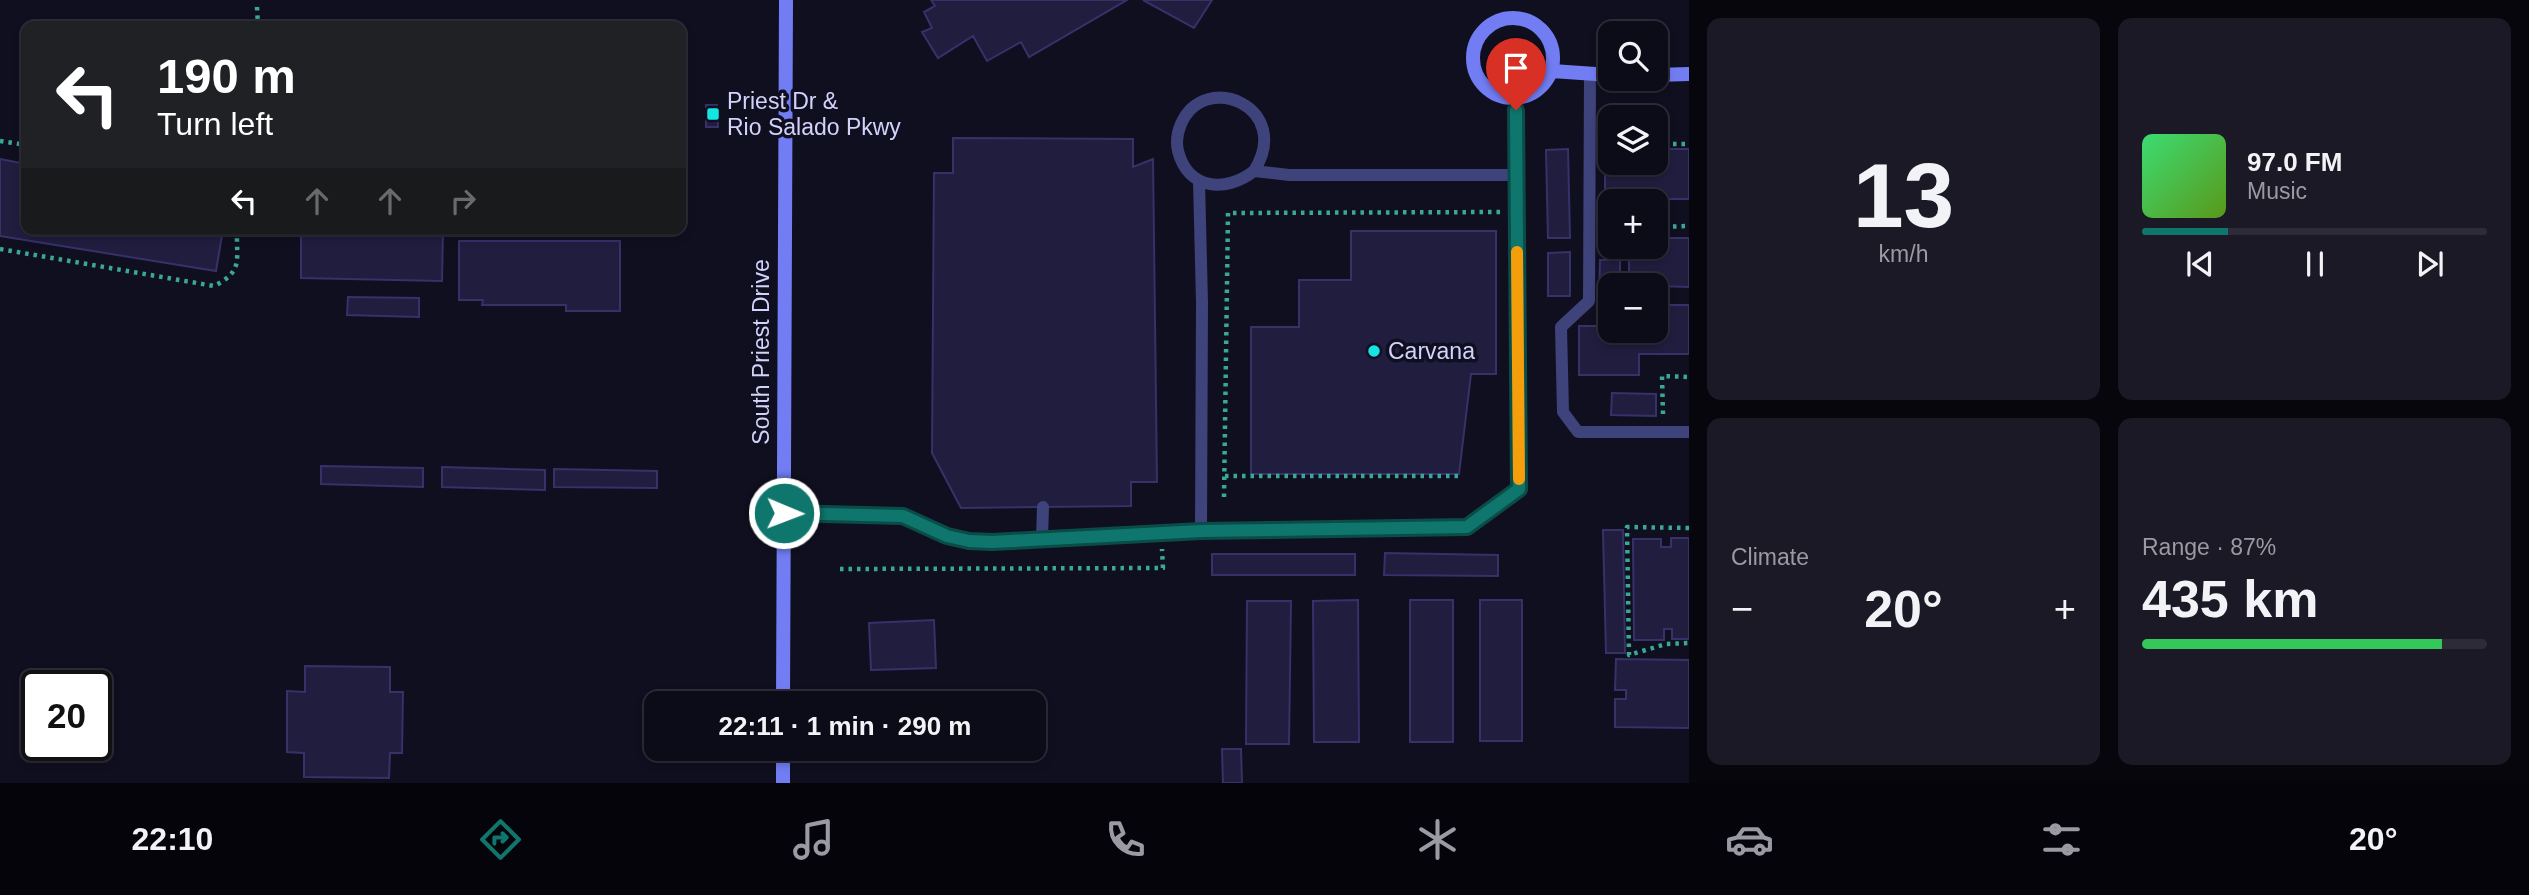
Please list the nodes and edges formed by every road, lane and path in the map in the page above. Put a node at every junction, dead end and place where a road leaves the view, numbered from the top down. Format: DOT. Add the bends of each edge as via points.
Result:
graph roads {
  1 [pos="786,0"];
  2 [pos="257,7"];
  3 [pos="258,21"];
  4 [pos="1552,71"];
  5 [pos="1689,74"];
  6 [pos="1590,75"];
  7 [pos="1598,75"];
  8 [pos="1668,75"];
  9 [pos="1516,98"];
  10 [pos="0,141"];
  11 [pos="21,144"];
  12 [pos="1668,144"];
  13 [pos="1689,144"];
  14 [pos="1254,171"];
  15 [pos="1517,175"];
  16 [pos="1199,181"];
  17 [pos="1517,212"];
  18 [pos="1689,226"];
  19 [pos="1668,227"];
  20 [pos="237,235"];
  21 [pos="0,249"];
  22 [pos="1689,377"];
  23 [pos="1663,432"];
  24 [pos="1689,432"];
  25 [pos="1225,476"];
  26 [pos="1460,476"];
  27 [pos="1224,497"];
  28 [pos="1043,507"];
  29 [pos="784,513"];
  30 [pos="1689,528"];
  31 [pos="1201,531"];
  32 [pos="1042,539"];
  33 [pos="1689,643"];
  34 [pos="783,691"];
  35 [pos="783,761"];
  36 [pos="783,783"];
  1 -- 29 [label="main road, South Priest Drive"];
  2 -- 3 [label="path"];
  4 -- 6 [label="main road"];
  4 -- 9 [label="main road" via="1536,92"];
  4 -- 9 [label="main road" via="1552,45 1536,24 1511,18 1487,27 1474,49 1477,76 1496,95"];
  5 -- 8 [label="main road"];
  6 -- 7 [label="main road"];
  6 -- 23 [label="lane" via="1589,301 1561,327 1563,412 1578,432"];
  9 -- 15 [label="lane"];
  10 -- 11 [label="path"];
  12 -- 13 [label="path"];
  14 -- 15 [label="lane"];
  14 -- 16 [label="lane" via="1228,186"];
  14 -- 16 [label="lane" via="1265,145 1258,117 1235,100 1206,100 1184,118 1178,131 1180,160"];
  15 -- 17 [label="lane"];
  16 -- 31 [label="lane"];
  17 -- 25 [label="path" via="1228,213"];
  17 -- 31 [label="lane" via="1519,489 1467,527"];
  18 -- 19 [label="path"];
  20 -- 21 [label="path" via="236,268 214,286"];
  22 -- 23 [label="path" via="1662,376"];
  23 -- 24 [label="lane"];
  25 -- 26 [label="path"];
  25 -- 27 [label="path"];
  28 -- 32 [label="lane"];
  29 -- 32 [label="lane" via="903,516 969,541"];
  29 -- 34 [label="main road, South Priest Drive"];
  30 -- 33 [label="path" via="1627,527 1629,655 1666,644"];
  31 -- 32 [label="lane"];
  35 -- 36 [label="main road"];
}
